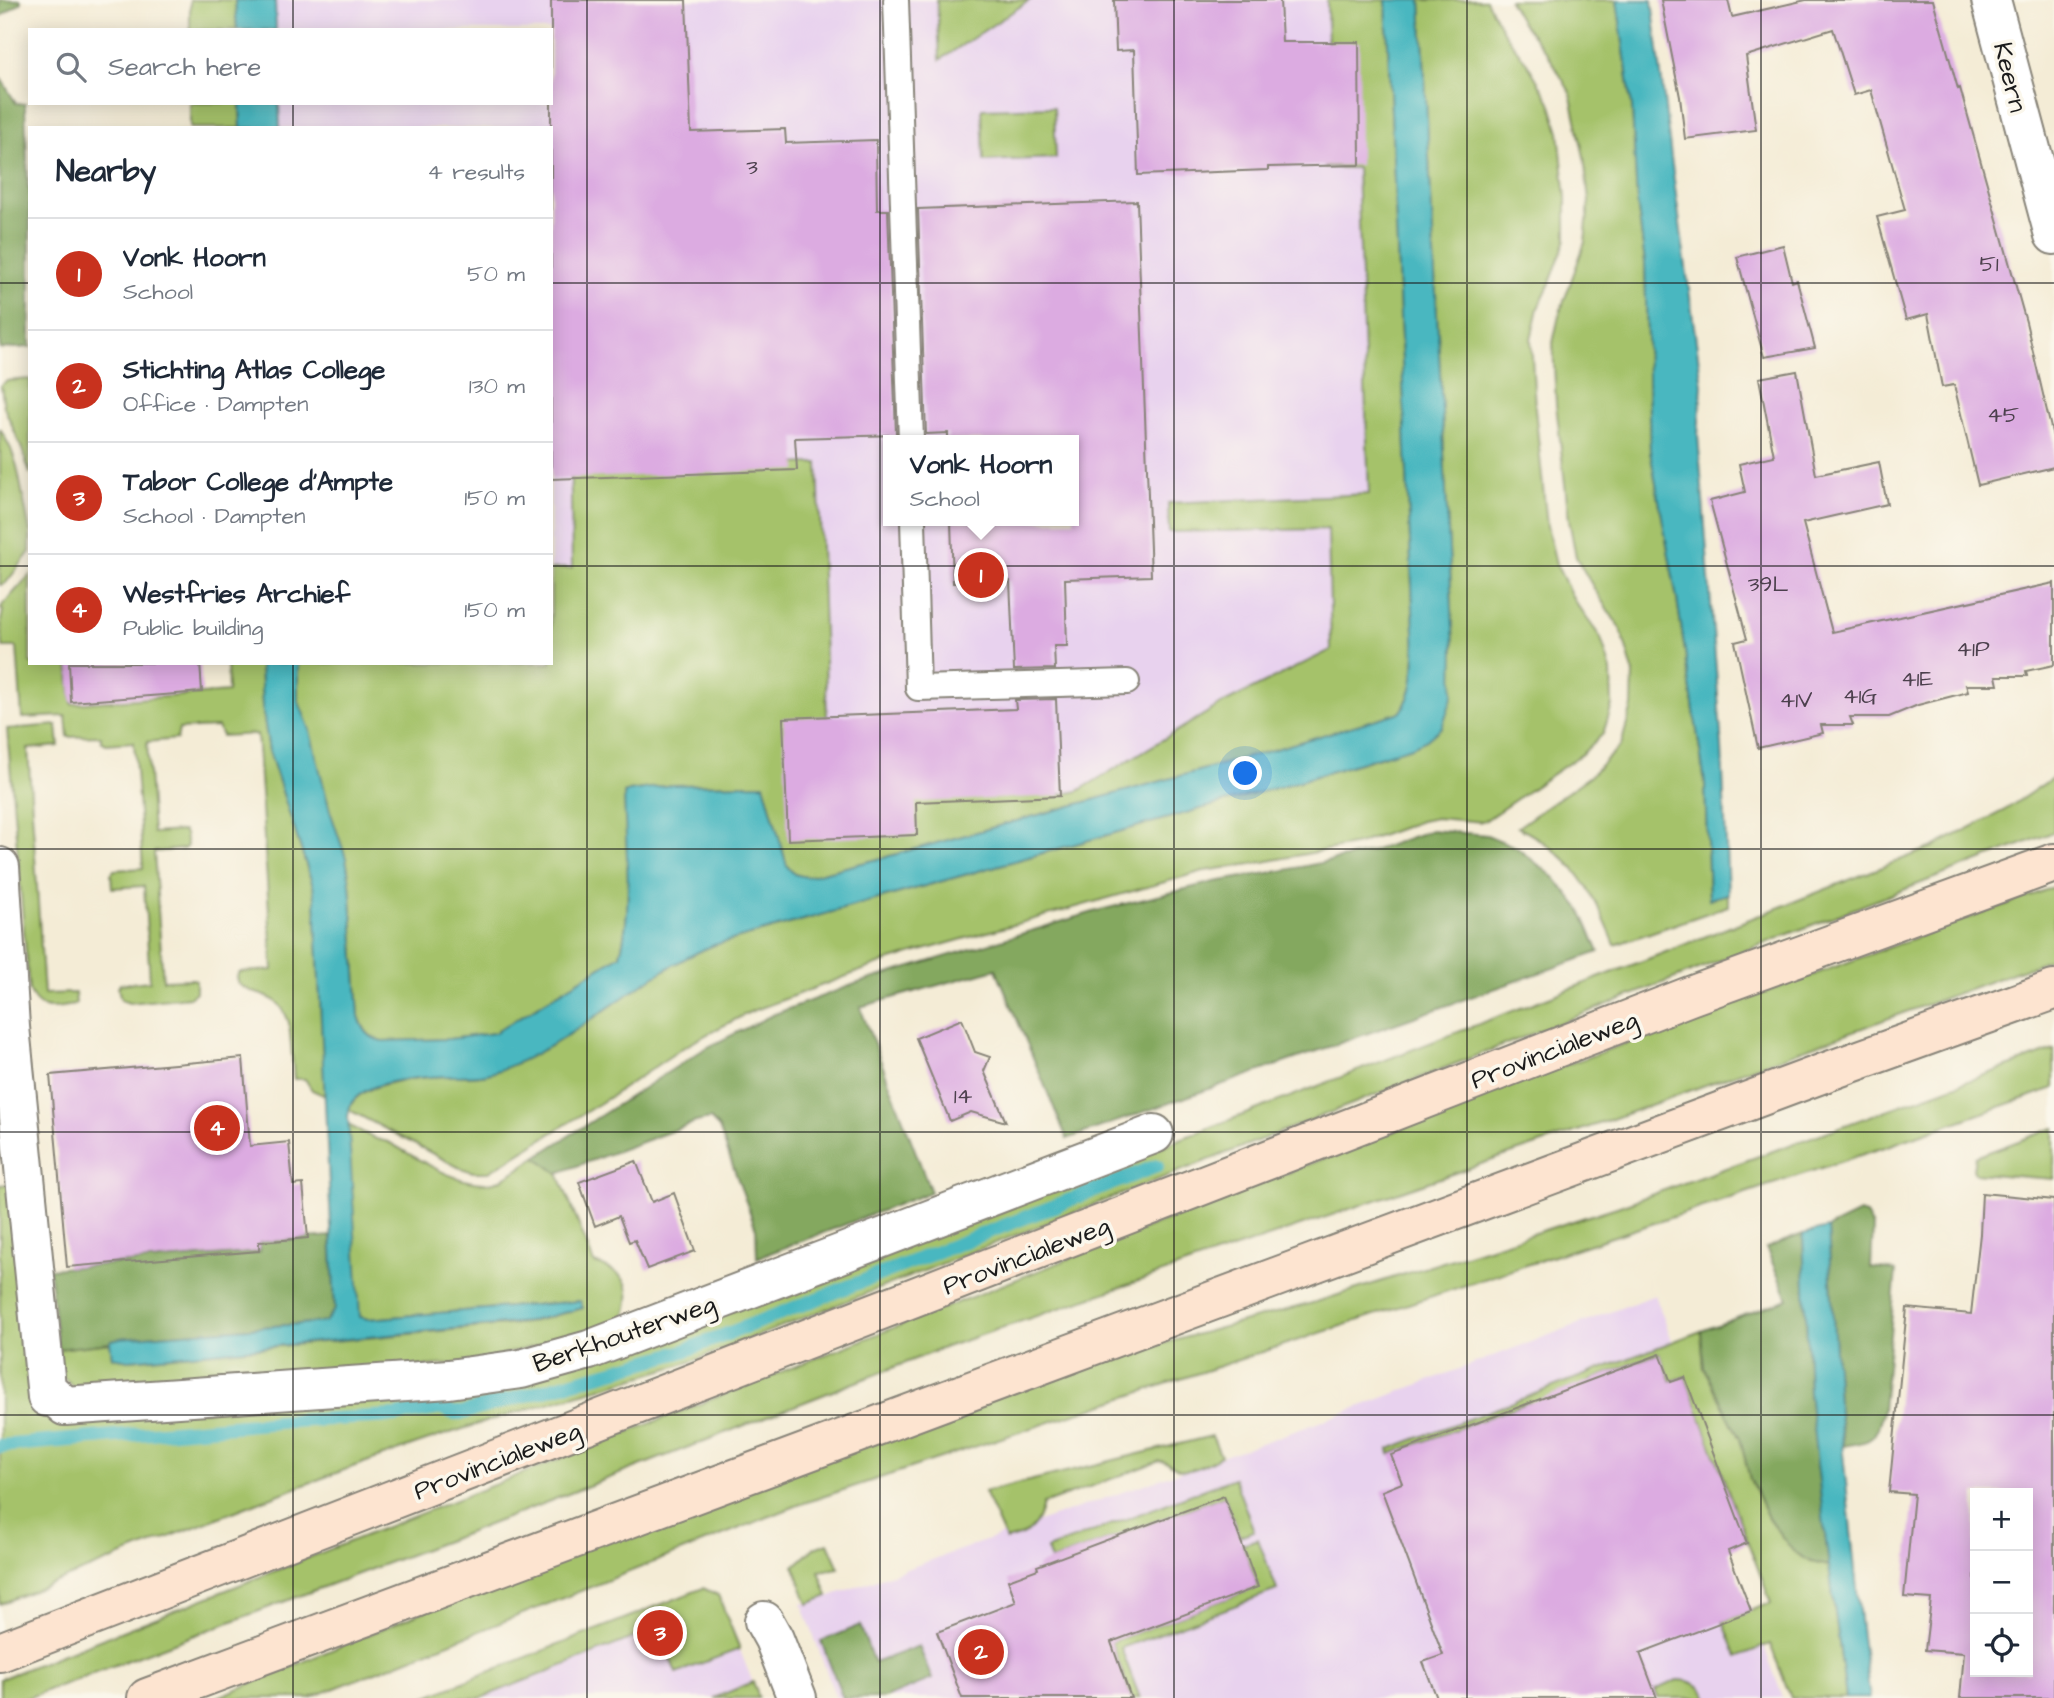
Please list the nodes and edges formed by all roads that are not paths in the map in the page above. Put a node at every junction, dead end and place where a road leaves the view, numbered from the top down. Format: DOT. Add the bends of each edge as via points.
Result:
graph roads {
  1 [pos="896,0"];
  2 [pos="1992,0"];
  3 [pos="2054,235"];
  4 [pos="911,435"];
  5 [pos="913,526"];
  6 [pos="1127,682"];
  7 [pos="2054,863"];
  8 [pos="0,867"];
  9 [pos="2054,990"];
  10 [pos="1154,1134"];
  11 [pos="764,1621"];
  12 [pos="0,1652"];
  13 [pos="147,1698"];
  14 [pos="797,1698"];
  1 -- 4 [label="lane"];
  2 -- 3 [label="street, Keern"];
  5 -- 6 [label="lane" via="918,688"];
  7 -- 12 [label="main road, Provincialeweg" via="1652,1011"];
  8 -- 10 [label="street, Berkhouterweg" via="10,1027 47,1397 52,1394 65,1406 430,1381 521,1369 589,1350"];
  9 -- 13 [label="main road"];
  11 -- 14 [label="street"];
}
